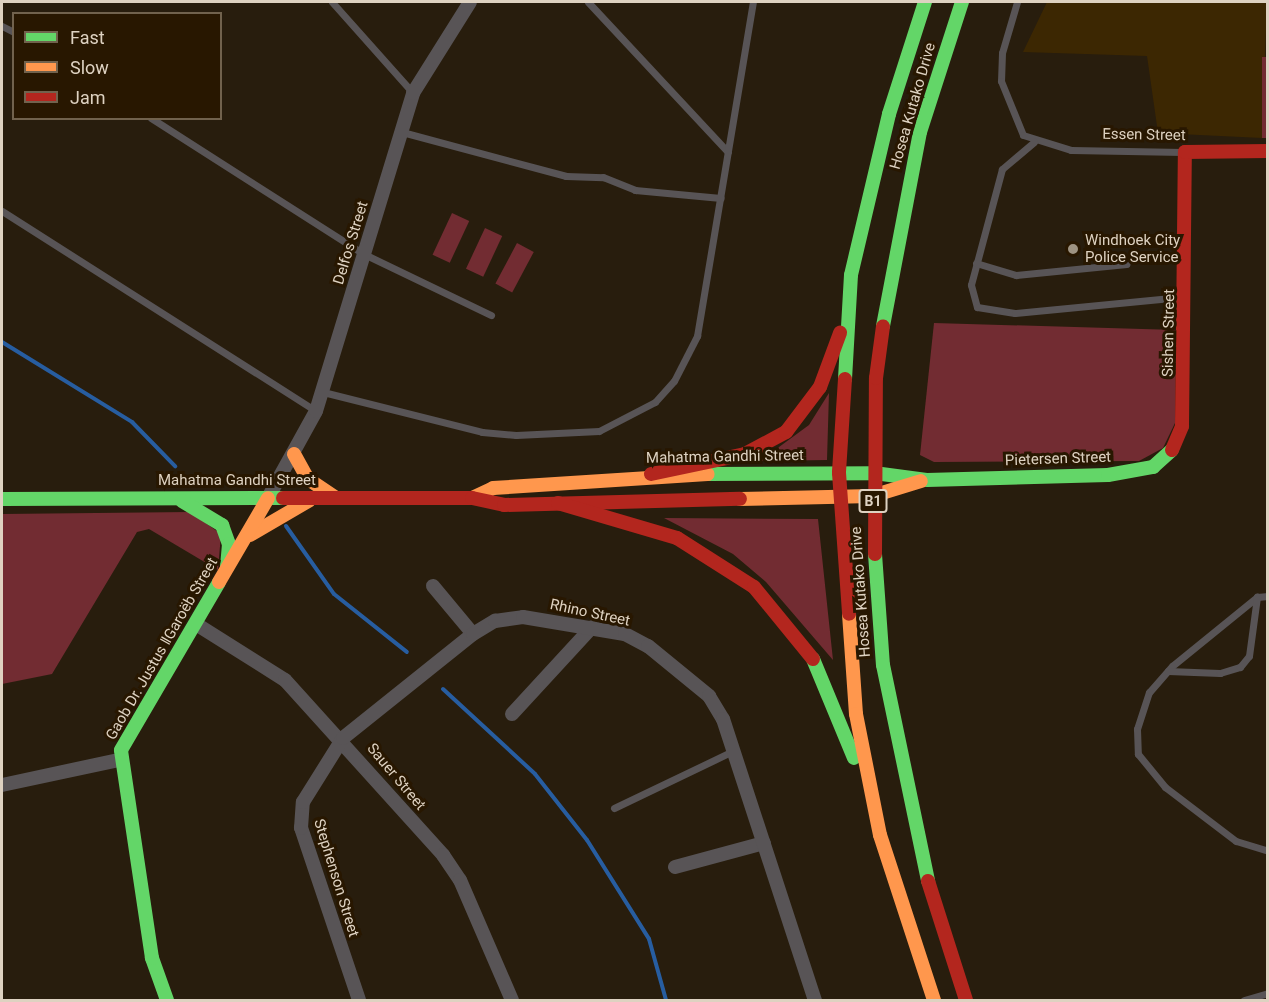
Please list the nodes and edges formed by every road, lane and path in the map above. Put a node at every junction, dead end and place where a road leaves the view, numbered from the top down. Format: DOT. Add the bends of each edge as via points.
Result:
graph roads {
  1 [pos="332,2"];
  2 [pos="470,2"];
  3 [pos="588,2"];
  4 [pos="753,2"];
  5 [pos="925,2"];
  6 [pos="962,2"];
  7 [pos="1017,2"];
  8 [pos="413,93"];
  9 [pos="154,120"];
  10 [pos="402,132"];
  11 [pos="1034,142"];
  12 [pos="1268,151"];
  13 [pos="728,152"];
  14 [pos="1185,152"];
  15 [pos="721,198"];
  16 [pos="2,211"];
  17 [pos="364,254"];
  18 [pos="976,263"];
  19 [pos="1126,264"];
  20 [pos="851,274"];
  21 [pos="1187,296"];
  22 [pos="491,315"];
  23 [pos="322,392"];
  24 [pos="316,411"];
  25 [pos="1177,441"];
  26 [pos="294,454"];
  27 [pos="839,473"];
  28 [pos="874,473"];
  29 [pos="651,474"];
  30 [pos="927,480"];
  31 [pos="873,496"];
  32 [pos="174,497"];
  33 [pos="840,497"];
  34 [pos="268,498"];
  35 [pos="315,498"];
  36 [pos="336,498"];
  37 [pos="472,498"];
  38 [pos="2,499"];
  39 [pos="558,503"];
  40 [pos="245,539"];
  41 [pos="227,569"];
  42 [pos="433,586"];
  43 [pos="1268,596"];
  44 [pos="1257,597"];
  45 [pos="196,624"];
  46 [pos="592,627"];
  47 [pos="473,634"];
  48 [pos="1168,671"];
  49 [pos="512,714"];
  50 [pos="343,738"];
  51 [pos="733,751"];
  52 [pos="119,760"];
  53 [pos="2,785"];
  54 [pos="614,808"];
  55 [pos="880,835"];
  56 [pos="764,843"];
  57 [pos="1268,851"];
  58 [pos="675,867"];
  59 [pos="1268,993"];
  60 [pos="167,1000"];
  61 [pos="359,1000"];
  62 [pos="512,1000"];
  63 [pos="814,1000"];
  64 [pos="934,1000"];
  65 [pos="966,1000"];
  66 [pos="1244,1000"];
  1 -- 8 [label="lane"];
  2 -- 8 [label="street, Delfos Street"];
  3 -- 13 [label="lane"];
  4 -- 13 [label="lane"];
  5 -- 20 [label="main road, Hosea Kutako Drive / B1" via="889,114"];
  6 -- 28 [label="main road, Hosea Kutako Drive / B1" via="920,132 888,284 876,378"];
  7 -- 11 [label="lane, Essen Street" via="1002,54 1001,81 1023,135"];
  8 -- 10 [label="street, Delfos Street"];
  9 -- 17 [label="lane"];
  10 -- 15 [label="lane" via="566,176 603,177 635,190"];
  10 -- 17 [label="street, Delfos Street"];
  11 -- 14 [label="lane, Essen Street" via="1071,150"];
  11 -- 18 [label="lane" via="1002,169 993,218"];
  12 -- 14 [label="main road, Essen Street"];
  13 -- 15 [label="lane"];
  14 -- 21 [label="main road, Sishen Street"];
  15 -- 23 [label="lane" via="690,354 655,402 632,418 599,431 516,435 482,432"];
  16 -- 24 [label="lane"];
  17 -- 22 [label="lane"];
  17 -- 23 [label="street, Delfos Street"];
  18 -- 19 [label="lane" via="1016,275"];
  18 -- 21 [label="lane" via="971,298 988,312"];
  20 -- 27 [label="main road, Hosea Kutako Drive / B1"];
  20 -- 29 [label="main road" via="837,346 820,387 786,432 745,454"];
  21 -- 25 [label="main road, Sishen Street" via="1184,411"];
  23 -- 24 [label="street, Delfos Street"];
  24 -- 26 [label="street, Delfos Street"];
  25 -- 30 [label="main road, Pietersen Street" via="1164,459 1140,472"];
  26 -- 34 [label="street, Delfos Street"];
  26 -- 36 [label="main road" via="308,478"];
  27 -- 28 [label="main road, Mahatma Gandhi Street"];
  27 -- 29 [label="main road, Mahatma Gandhi Street"];
  27 -- 33 [label="main road, Hosea Kutako Drive / B1"];
  28 -- 30 [label="main road, Pietersen Street"];
  28 -- 31 [label="main road, Hosea Kutako Drive / B1"];
  29 -- 37 [label="main road, Mahatma Gandhi Street" via="493,488"];
  30 -- 31 [label="main road, Pietersen Street"];
  31 -- 33 [label="main road, Mahatma Gandhi Street"];
  31 -- 65 [label="main road, Hosea Kutako Drive / B1" via="877,601 892,729 925,873"];
  32 -- 34 [label="main road, Mahatma Gandhi Street"];
  32 -- 38 [label="main road, Mahatma Gandhi Street"];
  32 -- 41 [label="main road" via="222,525 229,544"];
  33 -- 39 [label="main road, Mahatma Gandhi Street"];
  33 -- 55 [label="main road, Hosea Kutako Drive / B1" via="850,662"];
  34 -- 35 [label="main road, Mahatma Gandhi Street"];
  34 -- 40 [label="main road, Gaob Dr. Justus ǁGaroëb Street"];
  35 -- 36 [label="main road, Mahatma Gandhi Street"];
  35 -- 40 [label="main road"];
  36 -- 37 [label="main road, Mahatma Gandhi Street"];
  37 -- 39 [label="main road, Mahatma Gandhi Street" via="504,505"];
  39 -- 55 [label="main road" via="676,538 754,587 799,637 825,684"];
  40 -- 41 [label="main road, Gaob Dr. Justus ǁGaroëb Street"];
  41 -- 45 [label="main road, Gaob Dr. Justus ǁGaroëb Street"];
  42 -- 47 [label="street"];
  43 -- 44 [label="lane"];
  44 -- 48 [label="lane"];
  44 -- 48 [label="lane" via="1257,618 1240,667 1220,673"];
  45 -- 50 [label="street, Sauer Street" via="265,663"];
  45 -- 52 [label="main road, Gaob Dr. Justus ǁGaroëb Street" via="138,716"];
  46 -- 47 [label="street, Rhino Street" via="523,617 495,621"];
  46 -- 49 [label="street"];
  46 -- 51 [label="street, Rhino Street" via="648,646 698,684 717,706"];
  47 -- 50 [label="street, Rhino Street"];
  48 -- 57 [label="lane" via="1141,711 1138,754 1199,815 1236,840"];
  50 -- 61 [label="street, Stephenson Street" via="300,817"];
  50 -- 62 [label="street, Sauer Street" via="452,867"];
  51 -- 54 [label="lane"];
  51 -- 56 [label="street, Rhino Street"];
  52 -- 53 [label="street"];
  52 -- 60 [label="main road, Gaob Dr. Justus ǁGaroëb Street" via="152,958"];
  55 -- 64 [label="main road, Hosea Kutako Drive / B1"];
  56 -- 58 [label="street"];
  56 -- 63 [label="street, Rhino Street"];
  59 -- 66 [label="lane"];
}
